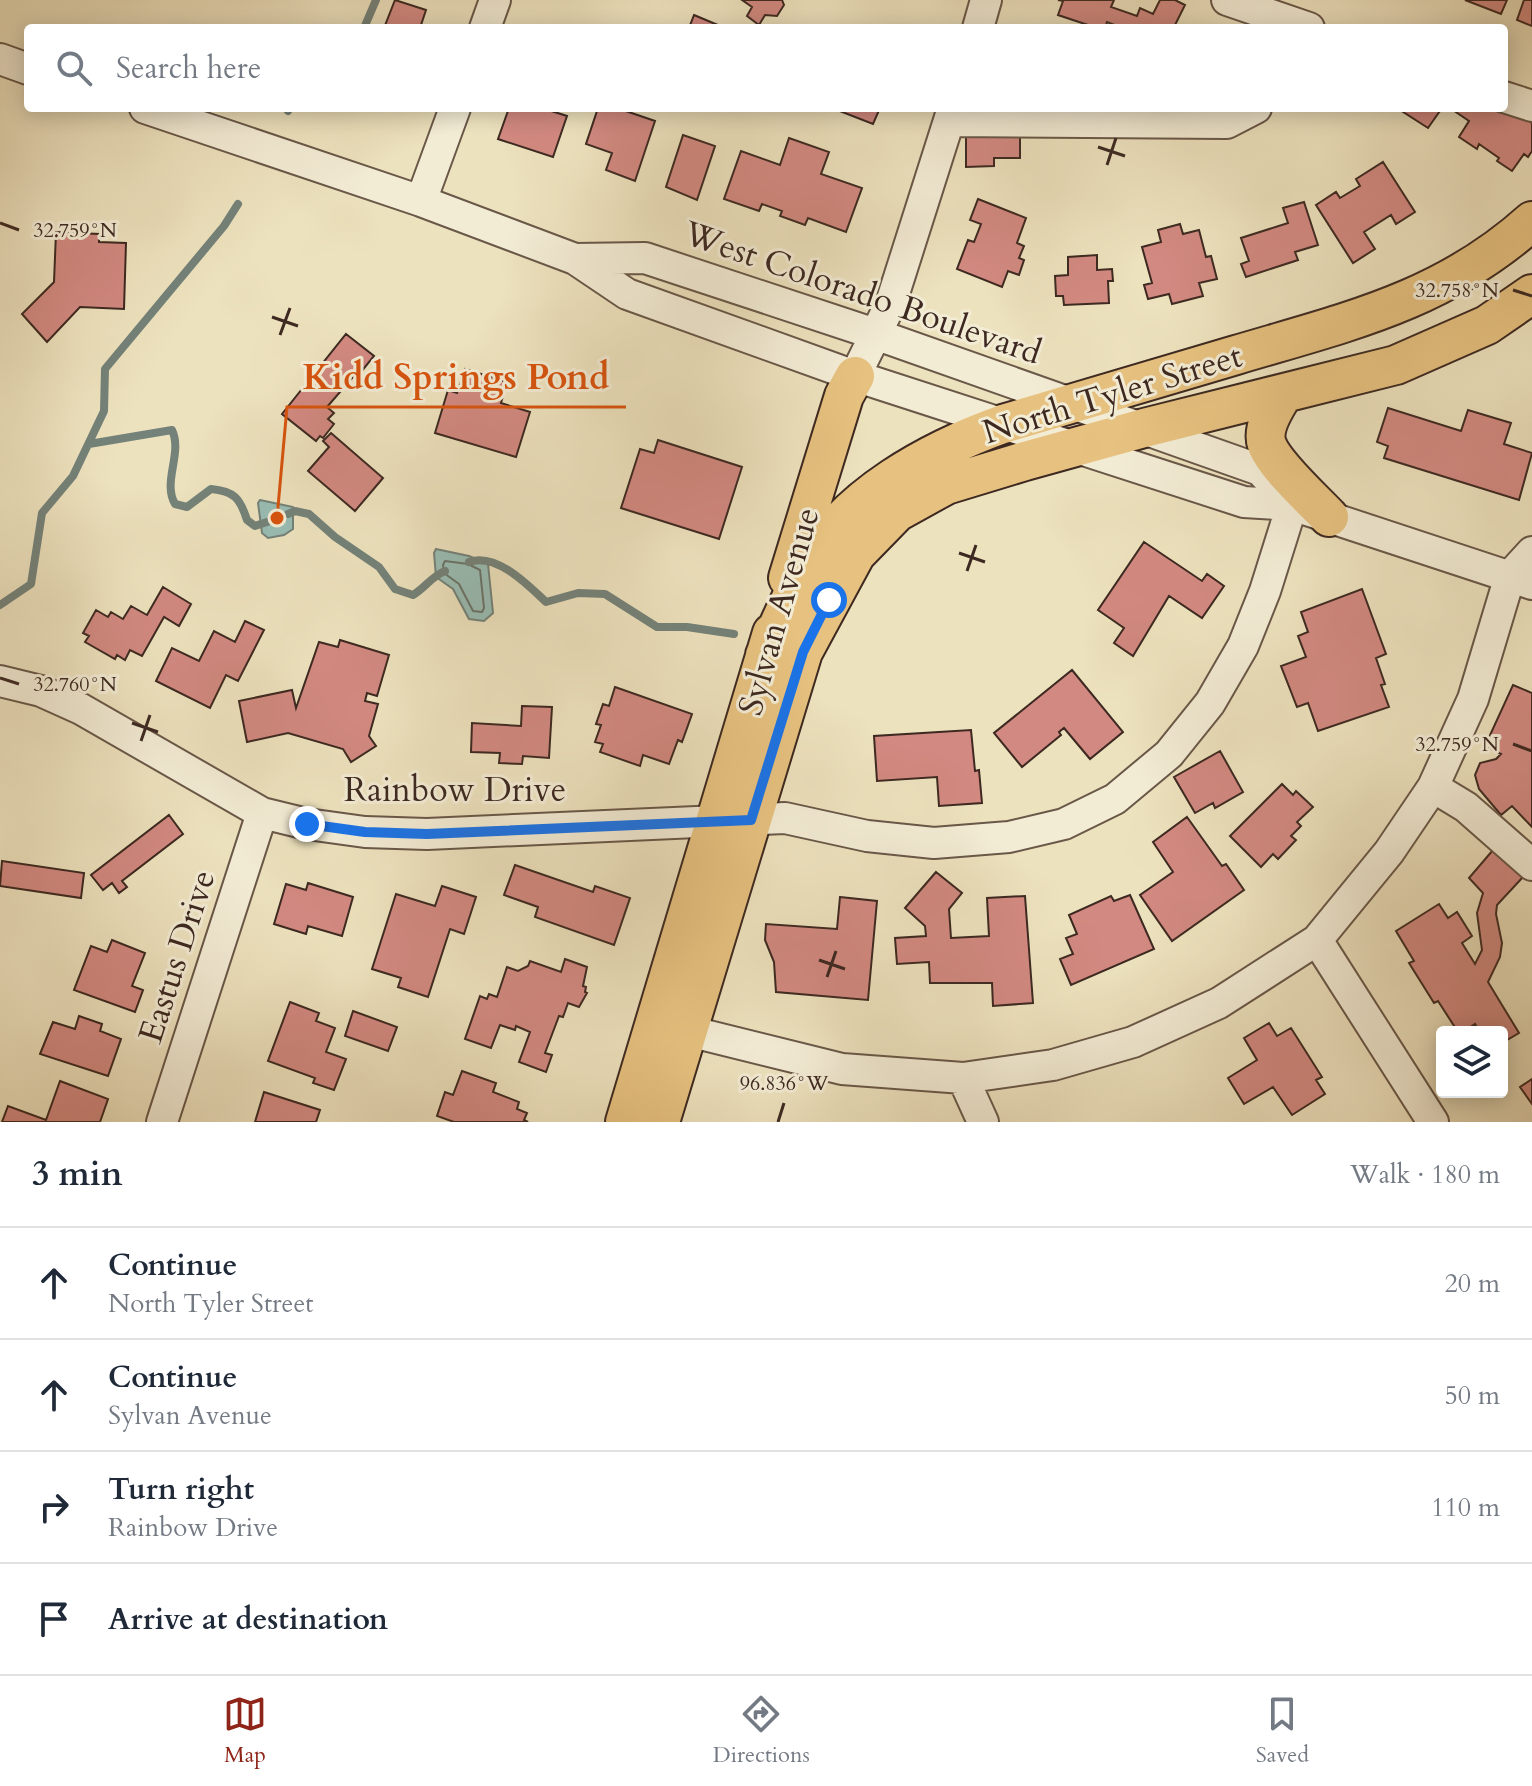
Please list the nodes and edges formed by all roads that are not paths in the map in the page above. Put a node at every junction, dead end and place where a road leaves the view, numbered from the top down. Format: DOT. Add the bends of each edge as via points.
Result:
graph roads {
  1 [pos="495,0"];
  2 [pos="986,0"];
  3 [pos="1227,0"];
  4 [pos="486,24"];
  5 [pos="979,24"];
  6 [pos="1297,24"];
  7 [pos="0,59"];
  8 [pos="24,68"];
  9 [pos="1508,98"];
  10 [pos="1532,106"];
  11 [pos="157,112"];
  12 [pos="454,112"];
  13 [pos="1248,112"];
  14 [pos="951,115"];
  15 [pos="421,201"];
  16 [pos="1532,221"];
  17 [pos="575,259"];
  18 [pos="1532,294"];
  19 [pos="875,334"];
  20 [pos="855,376"];
  21 [pos="1284,393"];
  22 [pos="1073,403"];
  23 [pos="1003,424"];
  24 [pos="1144,428"];
  25 [pos="1078,447"];
  26 [pos="1292,505"];
  27 [pos="1329,517"];
  28 [pos="1532,552"];
  29 [pos="1521,580"];
  30 [pos="803,652"];
  31 [pos="765,655"];
  32 [pos="0,681"];
  33 [pos="1433,787"];
  34 [pos="262,813"];
  35 [pos="734,821"];
  36 [pos="1532,865"];
  37 [pos="1317,940"];
  38 [pos="671,1027"];
  39 [pos="963,1078"];
  40 [pos="162,1122"];
  41 [pos="625,1122"];
  42 [pos="660,1122"];
  43 [pos="983,1122"];
  44 [pos="1433,1122"];
  1 -- 4 [label="street"];
  2 -- 5 [label="street"];
  3 -- 6 [label="street"];
  7 -- 8 [label="street"];
  9 -- 10 [label="street"];
  11 -- 15 [label="street, West Colorado Boulevard"];
  12 -- 15 [label="street"];
  13 -- 14 [label="street" via="1227,123"];
  14 -- 19 [label="street, Sylvan Avenue" via="891,303"];
  15 -- 17 [label="street, West Colorado Boulevard"];
  16 -- 22 [label="main road, North Tyler Street" via="1462,274 1384,311"];
  17 -- 19 [label="street, West Colorado Boulevard" via="645,258"];
  17 -- 20 [label="street, West Colorado Boulevard" via="627,294"];
  18 -- 21 [label="main road, North Tyler Street" via="1487,325 1396,365"];
  19 -- 20 [label="street, Sylvan Avenue"];
  19 -- 22 [label="street, West Colorado Boulevard"];
  20 -- 23 [label="street, West Colorado Boulevard"];
  20 -- 31 [label="main road, Sylvan Avenue" via="844,396"];
  21 -- 24 [label="main road, North Tyler Street"];
  21 -- 27 [label="main road" via="1267,429 1267,445"];
  22 -- 23 [label="main road, North Tyler Street"];
  22 -- 24 [label="street, West Colorado Boulevard"];
  23 -- 25 [label="street, West Colorado Boulevard"];
  23 -- 31 [label="main road, North Tyler Street" via="906,469 845,517 809,563"];
  24 -- 25 [label="main road, North Tyler Street"];
  24 -- 26 [label="street, West Colorado Boulevard" via="1260,470"];
  25 -- 26 [label="street, West Colorado Boulevard" via="1244,502"];
  25 -- 30 [label="main road, North Tyler Street" via="946,485 897,512 856,554"];
  26 -- 27 [label="street, West Colorado Boulevard"];
  26 -- 35 [label="street, Rainbow Drive" via="1243,646 1210,703 1169,754 1115,799 1064,824 1009,837 934,843 867,836 785,818"];
  27 -- 29 [label="street, West Colorado Boulevard"];
  28 -- 29 [label="street"];
  29 -- 33 [label="street"];
  30 -- 35 [label="main road, Sylvan Avenue"];
  31 -- 35 [label="main road, Sylvan Avenue"];
  32 -- 34 [label="street, Rainbow Drive" via="81,709"];
  33 -- 36 [label="street" via="1466,807"];
  33 -- 37 [label="street" via="1389,852"];
  34 -- 35 [label="street, Rainbow Drive" via="365,832 427,834"];
  34 -- 40 [label="street, Eastus Drive"];
  35 -- 38 [label="main road, Sylvan Avenue"];
  37 -- 39 [label="street" via="1219,1003 1133,1042 1053,1065"];
  37 -- 44 [label="street"];
  38 -- 39 [label="street" via="842,1069"];
  38 -- 41 [label="main road, Sylvan Avenue"];
  38 -- 42 [label="main road, Sylvan Avenue"];
  39 -- 43 [label="street"];
}
